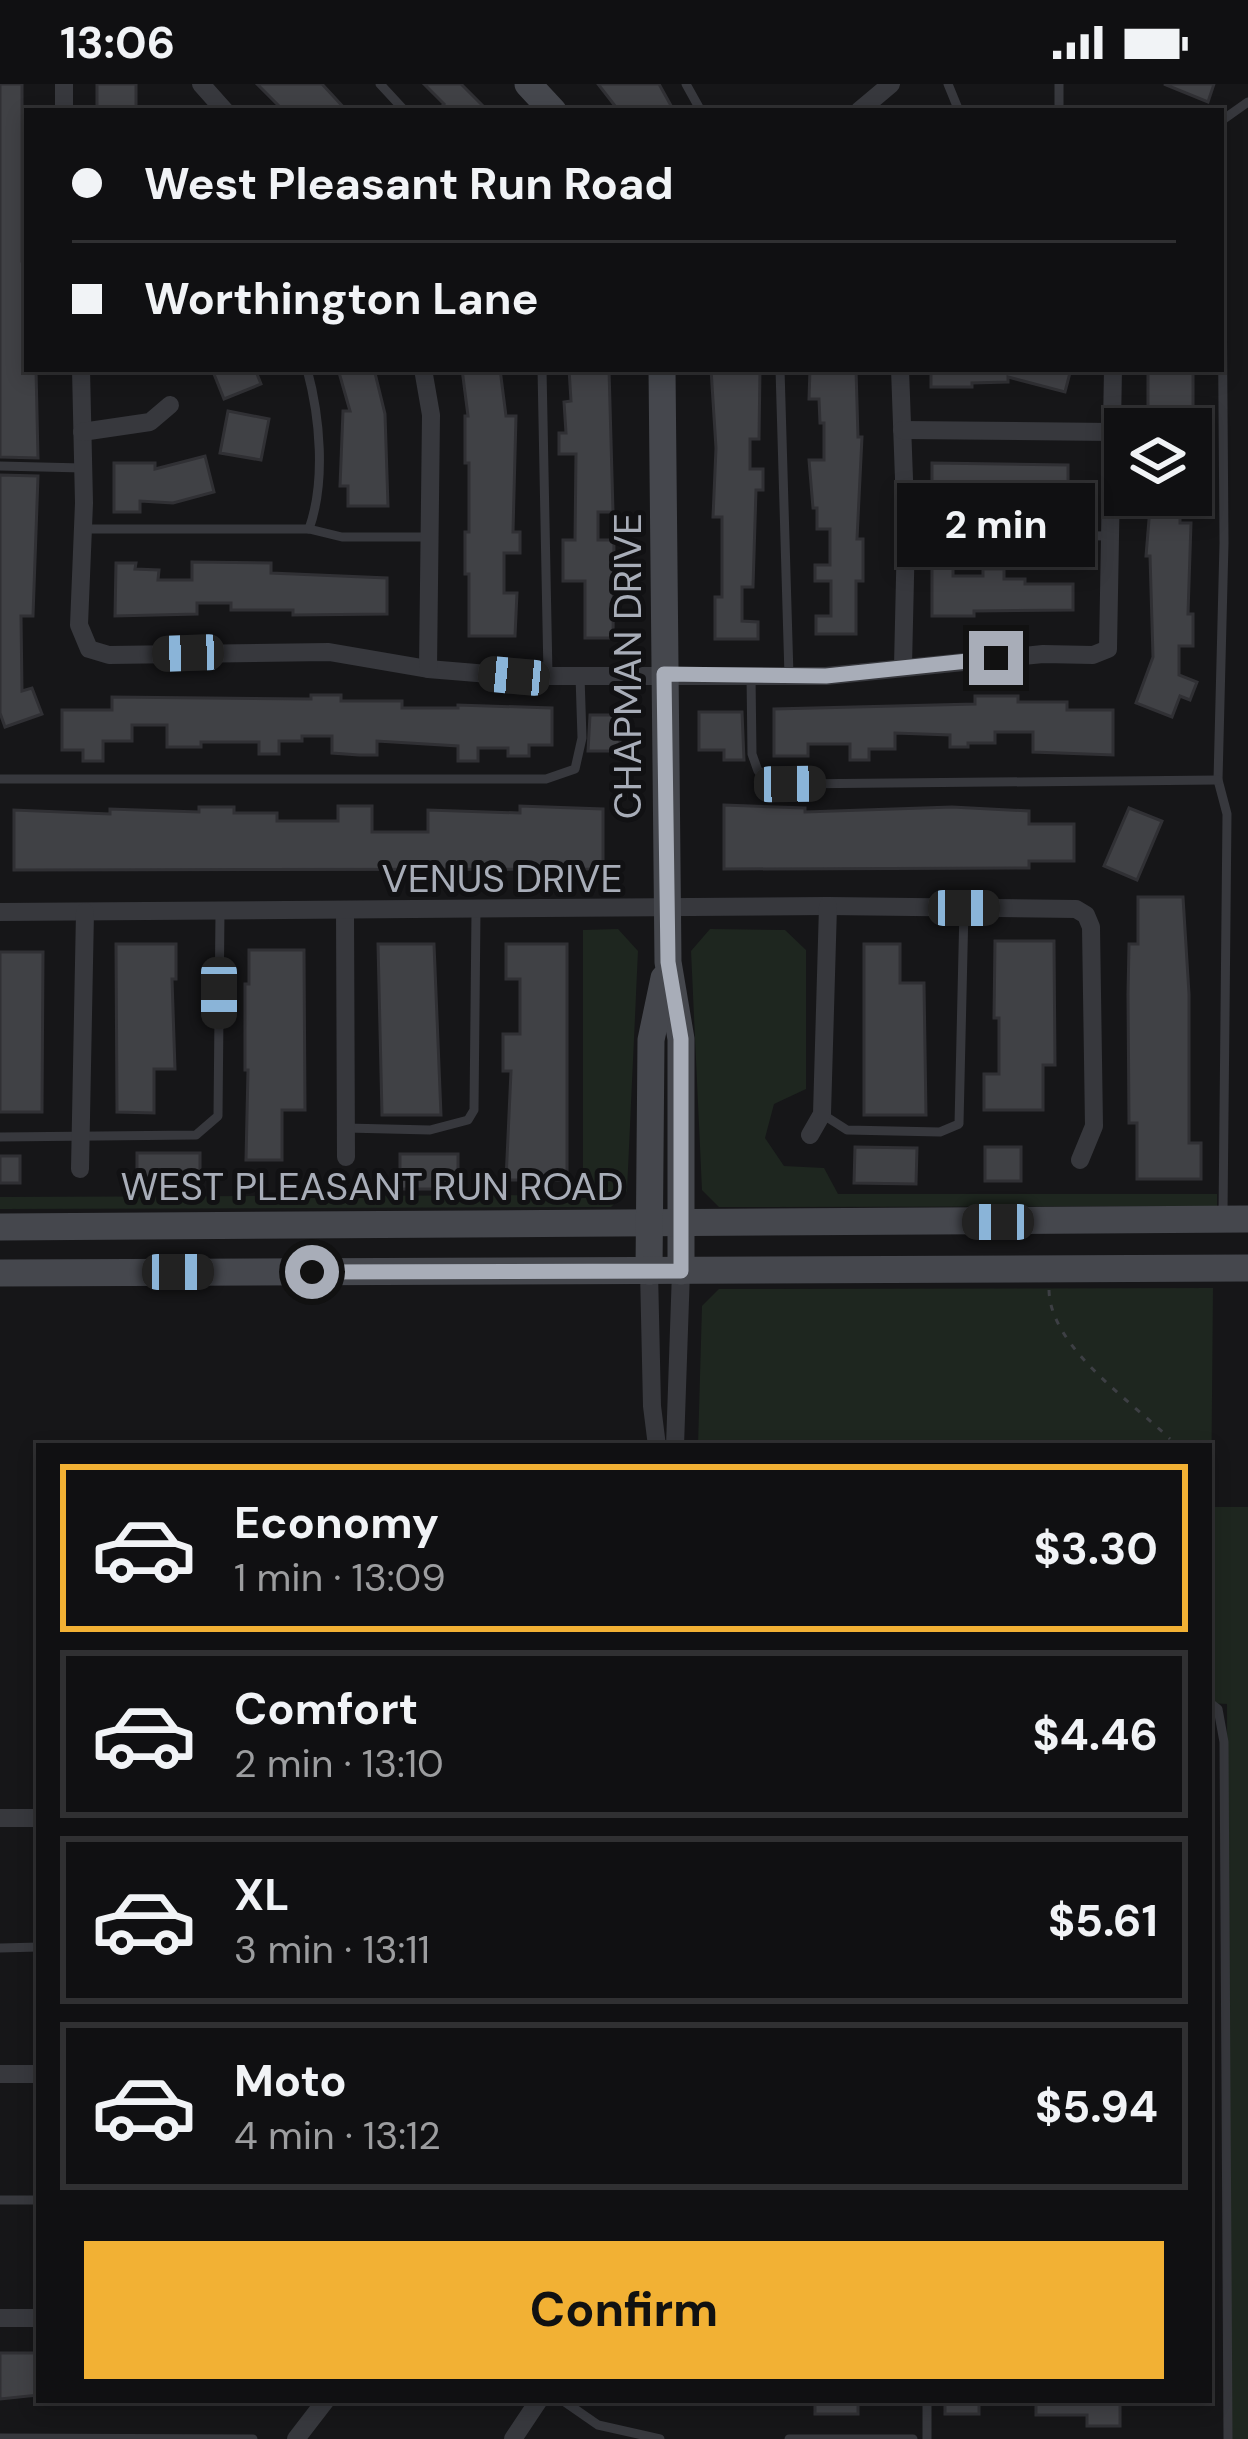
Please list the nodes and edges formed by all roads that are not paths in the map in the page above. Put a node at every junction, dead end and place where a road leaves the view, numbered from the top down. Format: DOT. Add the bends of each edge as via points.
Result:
graph roads {
  1 [pos="380,84"];
  2 [pos="528,84"];
  3 [pos="892,84"];
  4 [pos="402,108"];
  5 [pos="551,108"];
  6 [pos="863,108"];
  7 [pos="81,372"];
  8 [pos="308,372"];
  9 [pos="424,372"];
  10 [pos="542,372"];
  11 [pos="662,372"];
  12 [pos="780,372"];
  13 [pos="900,372"];
  14 [pos="1113,372"];
  15 [pos="1223,372"];
  16 [pos="170,405"];
  17 [pos="1112,408"];
  18 [pos="902,430"];
  19 [pos="82,432"];
  20 [pos="1104,432"];
  21 [pos="0,466"];
  22 [pos="83,468"];
  23 [pos="1111,516"];
  24 [pos="83,529"];
  25 [pos="309,529"];
  26 [pos="906,534"];
  27 [pos="1111,536"];
  28 [pos="430,537"];
  29 [pos="903,666"];
  30 [pos="428,670"];
  31 [pos="664,674"];
  32 [pos="751,675"];
  33 [pos="548,676"];
  34 [pos="580,676"];
  35 [pos="789,676"];
  36 [pos="0,779"];
  37 [pos="1218,780"];
  38 [pos="828,906"];
  39 [pos="964,908"];
  40 [pos="667,910"];
  41 [pos="345,911"];
  42 [pos="476,911"];
  43 [pos="85,912"];
  44 [pos="220,912"];
  45 [pos="0,913"];
  46 [pos="668,962"];
  47 [pos="821,1114"];
  48 [pos="346,1128"];
  49 [pos="80,1136"];
  50 [pos="810,1136"];
  51 [pos="0,1137"];
  52 [pos="346,1157"];
  53 [pos="1080,1160"];
  54 [pos="80,1168"];
  55 [pos="1234,1219"];
  56 [pos="650,1224"];
  57 [pos="682,1224"];
  58 [pos="311,1225"];
  59 [pos="0,1227"];
  60 [pos="1240,1268"];
  61 [pos="650,1271"];
  62 [pos="681,1271"];
  63 [pos="312,1272"];
  64 [pos="0,1273"];
  65 [pos="658,1443"];
  66 [pos="675,1443"];
  67 [pos="1212,1704"];
  68 [pos="36,1818"];
  69 [pos="0,1819"];
  70 [pos="0,1948"];
  71 [pos="36,1948"];
  72 [pos="1212,2006"];
  73 [pos="1226,2006"];
  74 [pos="0,2074"];
  75 [pos="36,2074"];
  76 [pos="0,2200"];
  77 [pos="36,2200"];
  78 [pos="0,2318"];
  79 [pos="36,2318"];
  80 [pos="324,2403"];
  81 [pos="537,2403"];
  82 [pos="566,2403"];
  83 [pos="927,2403"];
  84 [pos="0,2438"];
  85 [pos="254,2439"];
  86 [pos="296,2439"];
  87 [pos="513,2439"];
  88 [pos="660,2439"];
  89 [pos="789,2439"];
  90 [pos="914,2439"];
  91 [pos="927,2439"];
  92 [pos="1228,2439"];
  1 -- 4 [label="lane"];
  2 -- 5 [label="main road"];
  3 -- 6 [label="street"];
  7 -- 19 [label="street"];
  8 -- 25 [label="lane" via="316,405"];
  9 -- 28 [label="street"];
  10 -- 33 [label="lane"];
  11 -- 31 [label="main road, CHAPMAN DRIVE"];
  12 -- 35 [label="lane"];
  13 -- 18 [label="street"];
  14 -- 17 [label="street"];
  15 -- 37 [label="lane"];
  16 -- 19 [label="street" via="150,422"];
  18 -- 20 [label="street"];
  18 -- 26 [label="street"];
  19 -- 22 [label="street"];
  21 -- 22 [label="lane"];
  22 -- 24 [label="street"];
  23 -- 27 [label="street"];
  24 -- 25 [label="lane"];
  24 -- 30 [label="street" via="79,625 88,649 329,652"];
  25 -- 28 [label="lane"];
  26 -- 27 [label="lane"];
  26 -- 29 [label="street"];
  27 -- 29 [label="street" via="1108,649"];
  28 -- 30 [label="street"];
  29 -- 35 [label="street"];
  30 -- 33 [label="street"];
  31 -- 32 [label="street"];
  31 -- 34 [label="street"];
  31 -- 40 [label="main road, CHAPMAN DRIVE"];
  32 -- 35 [label="street"];
  32 -- 37 [label="lane" via="758,771 790,784"];
  33 -- 34 [label="street"];
  34 -- 36 [label="lane" via="574,769 546,779"];
  37 -- 55 [label="lane" via="1227,814"];
  38 -- 39 [label="street, VENUS DRIVE"];
  38 -- 40 [label="street, VENUS DRIVE"];
  38 -- 47 [label="street"];
  39 -- 47 [label="lane" via="959,1124 940,1132 847,1130"];
  39 -- 53 [label="street, VENUS DRIVE" via="1086,915 1094,1126"];
  40 -- 42 [label="street, VENUS DRIVE"];
  40 -- 46 [label="main road, CHAPMAN DRIVE"];
  41 -- 42 [label="street, VENUS DRIVE"];
  41 -- 44 [label="street, VENUS DRIVE"];
  41 -- 48 [label="street"];
  42 -- 48 [label="lane" via="468,1120 430,1130"];
  43 -- 44 [label="street, VENUS DRIVE"];
  43 -- 45 [label="street, VENUS DRIVE"];
  43 -- 49 [label="street"];
  44 -- 49 [label="lane" via="218,1116 196,1135"];
  46 -- 56 [label="main road, CHAPMAN DRIVE" via="651,1040"];
  46 -- 57 [label="main road, CHAPMAN DRIVE" via="681,1039"];
  47 -- 50 [label="street"];
  48 -- 52 [label="street"];
  49 -- 51 [label="lane"];
  49 -- 54 [label="street"];
  55 -- 57 [label="main road, WEST PLEASANT RUN ROAD"];
  55 -- 60 [label="main road"];
  56 -- 57 [label="main road, WEST PLEASANT RUN ROAD"];
  56 -- 58 [label="main road, WEST PLEASANT RUN ROAD"];
  56 -- 61 [label="main road, CHAPMAN DRIVE"];
  57 -- 62 [label="main road, CHAPMAN DRIVE"];
  58 -- 59 [label="main road, WEST PLEASANT RUN ROAD"];
  58 -- 63 [label="main road"];
  60 -- 62 [label="main road"];
  61 -- 62 [label="main road"];
  61 -- 63 [label="main road"];
  61 -- 65 [label="street, CHAPMAN DRIVE"];
  62 -- 66 [label="street, CHAPMAN DRIVE"];
  63 -- 64 [label="main road"];
  67 -- 73 [label="lane" via="1224,1742"];
  68 -- 69 [label="street"];
  70 -- 71 [label="lane"];
  72 -- 73 [label="lane"];
  73 -- 92 [label="lane"];
  74 -- 75 [label="street"];
  76 -- 77 [label="lane"];
  78 -- 79 [label="street"];
  80 -- 86 [label="street"];
  81 -- 87 [label="street"];
  82 -- 88 [label="lane" via="598,2425"];
  83 -- 91 [label="lane"];
  84 -- 85 [label="lane"];
  89 -- 90 [label="lane"];
}
